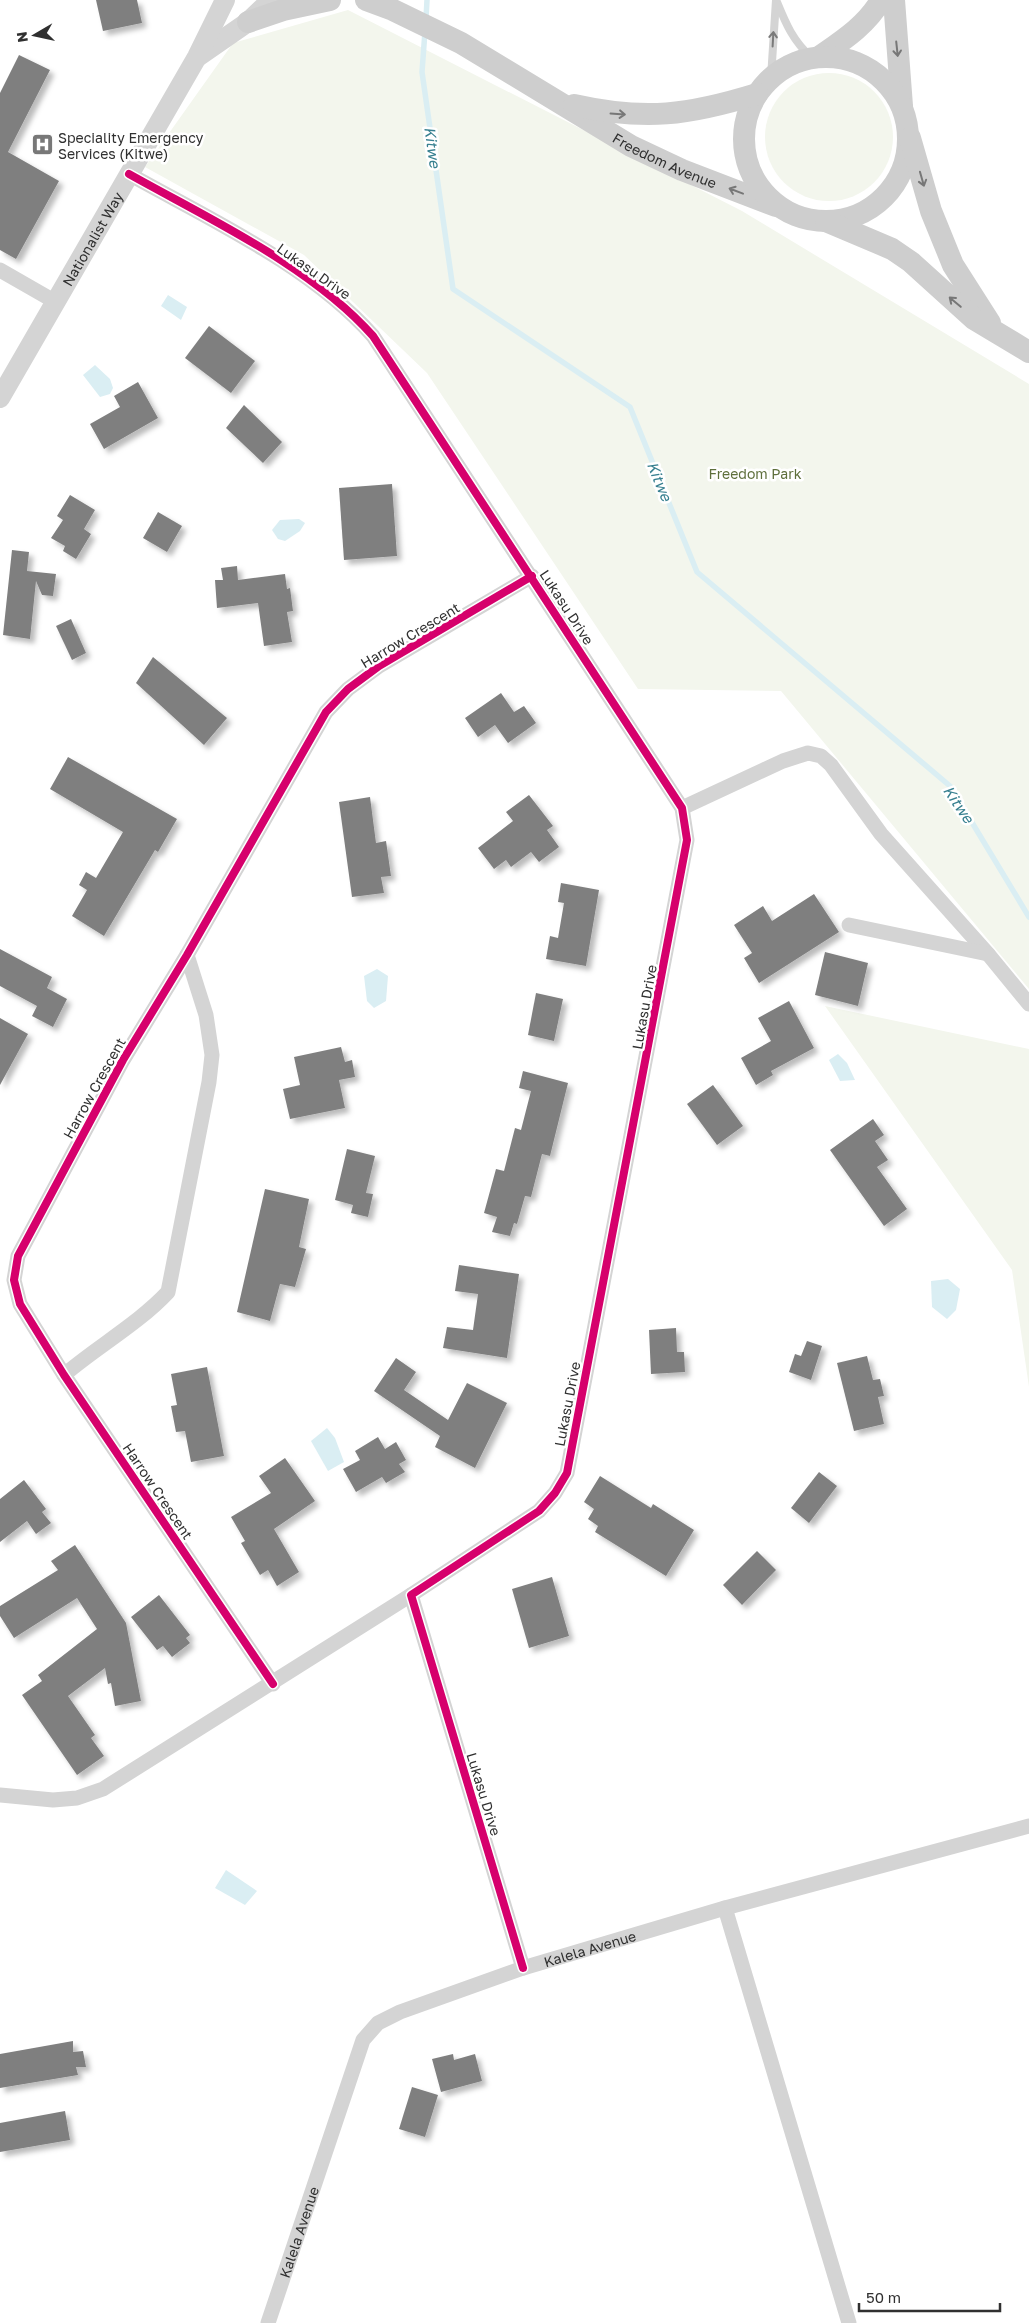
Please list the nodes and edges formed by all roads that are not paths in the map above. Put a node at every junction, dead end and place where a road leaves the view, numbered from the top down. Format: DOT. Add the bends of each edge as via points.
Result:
graph roads {
  1 [pos="226,0"];
  2 [pos="271,0"];
  3 [pos="330,0"];
  4 [pos="366,0"];
  5 [pos="776,0"];
  6 [pos="880,0"];
  7 [pos="894,0"];
  8 [pos="248,22"];
  9 [pos="197,57"];
  10 [pos="816,57"];
  11 [pos="764,86"];
  12 [pos="553,100"];
  13 [pos="903,110"];
  14 [pos="908,132"];
  15 [pos="129,174"];
  16 [pos="782,208"];
  17 [pos="825,221"];
  18 [pos="0,270"];
  19 [pos="54,301"];
  20 [pos="994,330"];
  21 [pos="1029,352"];
  22 [pos="0,398"];
  23 [pos="532,576"];
  24 [pos="682,808"];
  25 [pos="849,925"];
  26 [pos="988,954"];
  27 [pos="186,955"];
  28 [pos="1029,1004"];
  29 [pos="64,1375"];
  30 [pos="411,1595"];
  31 [pos="273,1684"];
  32 [pos="0,1795"];
  33 [pos="1029,1826"];
  34 [pos="725,1908"];
  35 [pos="523,1968"];
  36 [pos="268,2323"];
  37 [pos="849,2323"];
  1 -- 9 [label="street, Nationalist Way"];
  2 -- 8 [label="street"];
  3 -- 8 [label="main road" via="283,10"];
  4 -- 12 [label="main road, Freedom Avenue" via="460,43"];
  5 -- 10 [label="lane" via="788,31 799,46"];
  11 -- 5 [label="lane, one-way"];
  6 -- 10 [label="main road" via="875,11 856,29"];
  7 -- 13 [label="main road, one-way"];
  8 -- 9 [label="street"];
  9 -- 15 [label="street, Nationalist Way"];
  10 -- 11 [label="main road" via="790,65"];
  10 -- 13 [label="main road" via="840,58 861,64 893,91"];
  12 -- 11 [label="main road, Freedom Avenue, one-way" via="610,113 650,116 692,112"];
  11 -- 16 [label="main road" via="747,118 744,143 750,168 762,190"];
  16 -- 12 [label="main road, Freedom Avenue, one-way" via="682,170 631,146"];
  13 -- 14 [label="main road"];
  14 -- 17 [label="main road" via="906,155 899,177 886,195 854,215"];
  14 -- 20 [label="main road, one-way" via="931,211 953,264"];
  15 -- 19 [label="street, Nationalist Way"];
  15 -- 23 [label="street, Lukasu Drive" via="299,271 360,321"];
  16 -- 17 [label="main road" via="802,218"];
  20 -- 17 [label="main road, one-way" via="974,319 892,249"];
  18 -- 19 [label="street"];
  19 -- 22 [label="street, Nationalist Way"];
  20 -- 21 [label="main road"];
  23 -- 24 [label="street, Lukasu Drive"];
  23 -- 27 [label="street, Harrow Crescent" via="380,666 348,689 326,712"];
  24 -- 26 [label="street" via="783,761 808,753 820,756 832,765 881,834"];
  24 -- 30 [label="street, Lukasu Drive" via="687,840 567,1473 555,1494 539,1511"];
  25 -- 26 [label="street"];
  26 -- 28 [label="street"];
  27 -- 29 [label="street, Harrow Crescent" via="123,1060 18,1256 14,1280 20,1304"];
  27 -- 29 [label="street" via="206,1015 212,1055 168,1292 152,1309"];
  29 -- 31 [label="street, Harrow Crescent"];
  30 -- 31 [label="street"];
  30 -- 35 [label="street, Lukasu Drive"];
  31 -- 32 [label="street" via="104,1790 77,1798 53,1800"];
  33 -- 34 [label="street, Kalela Avenue"];
  34 -- 35 [label="street, Kalela Avenue"];
  34 -- 37 [label="street"];
  35 -- 36 [label="street, Kalela Avenue" via="400,2012 378,2023 363,2040"];
}
